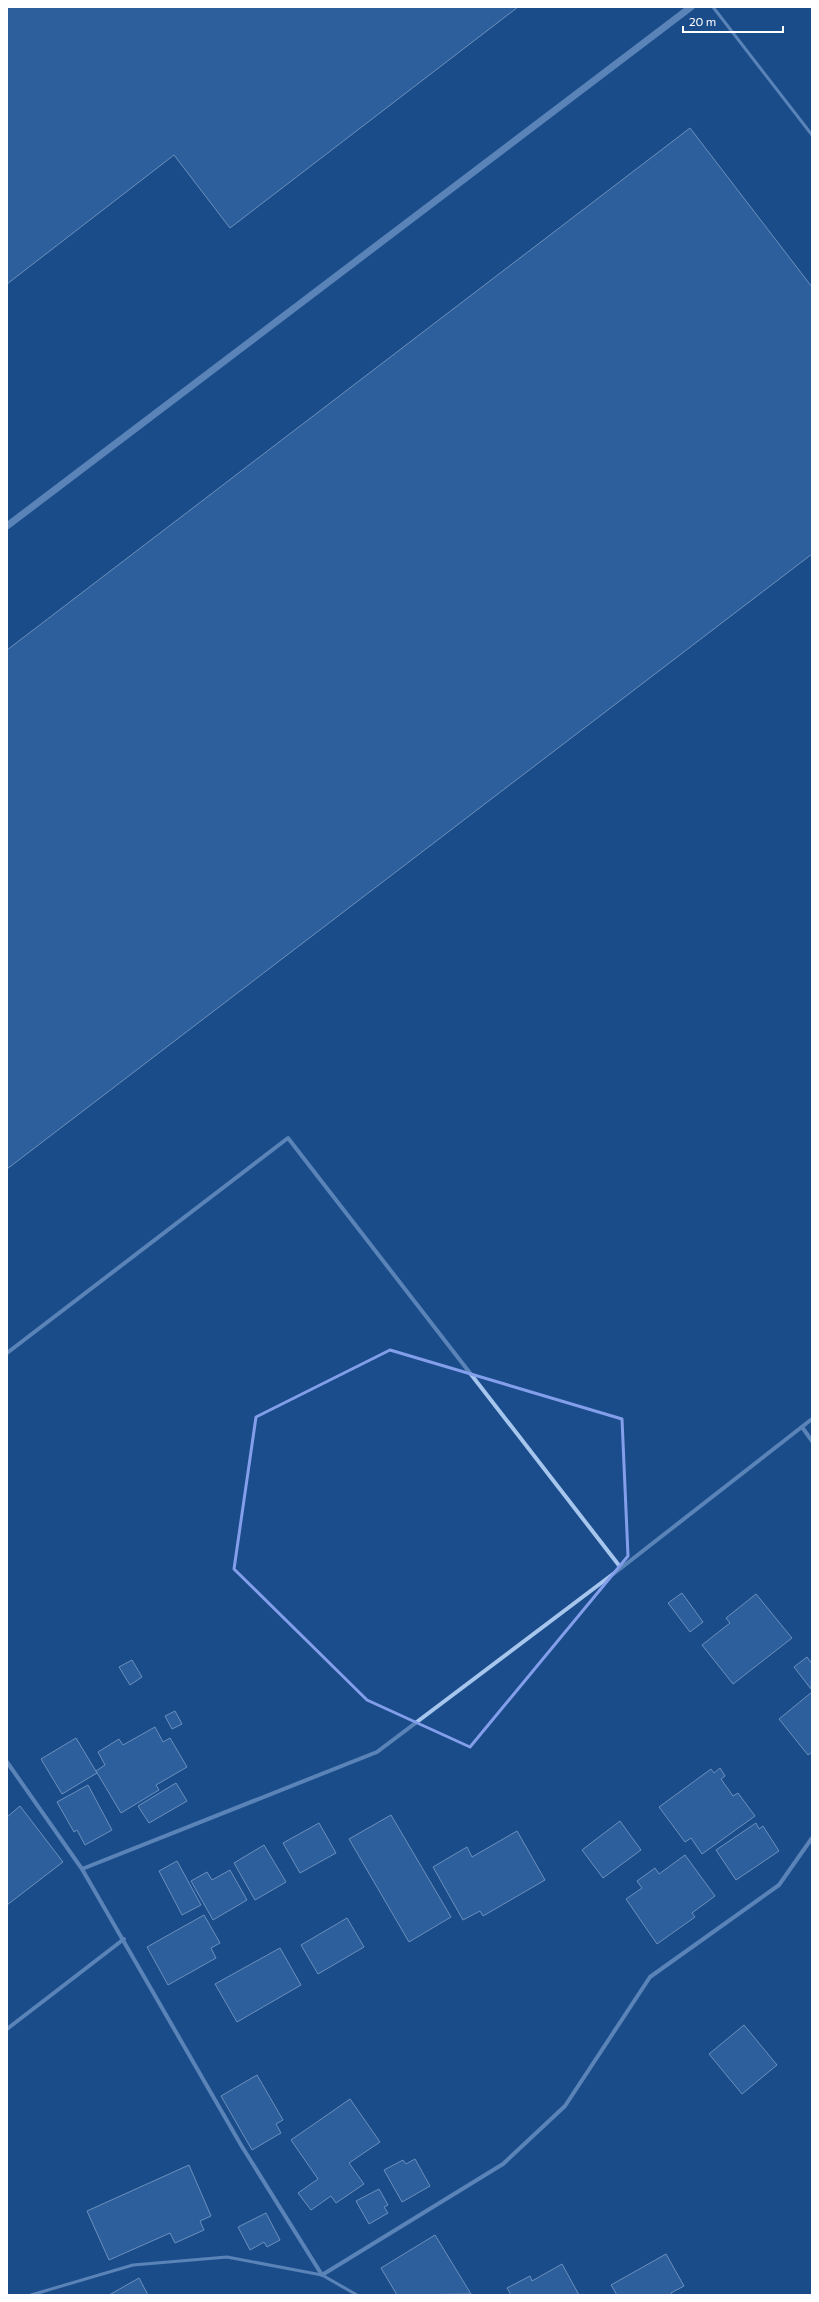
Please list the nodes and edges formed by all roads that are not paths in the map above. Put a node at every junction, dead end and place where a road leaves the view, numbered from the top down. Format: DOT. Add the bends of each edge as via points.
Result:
graph roads {
  1 [pos="691,7"];
  2 [pos="713,7"];
  3 [pos="812,134"];
  4 [pos="7,526"];
  5 [pos="7,1353"];
  6 [pos="812,1419"];
  7 [pos="802,1427"];
  8 [pos="812,1441"];
  9 [pos="621,1568"];
  10 [pos="7,1762"];
  11 [pos="812,1838"];
  12 [pos="82,1869"];
  13 [pos="124,1939"];
  14 [pos="7,2029"];
  15 [pos="322,2275"];
  16 [pos="31,2295"];
  17 [pos="357,2295"];
  1 -- 4 [label="street"];
  2 -- 3 [label="lane"];
  5 -- 9 [label="street" via="288,1138"];
  6 -- 7 [label="street"];
  7 -- 8 [label="street"];
  7 -- 9 [label="street"];
  9 -- 12 [label="street" via="377,1752"];
  10 -- 12 [label="street"];
  11 -- 15 [label="street" via="779,1886 650,1977 565,2106 503,2164"];
  12 -- 13 [label="street"];
  13 -- 14 [label="street"];
  13 -- 15 [label="street" via="241,2145"];
  15 -- 16 [label="lane" via="227,2256 133,2265"];
  15 -- 17 [label="lane"];
}
